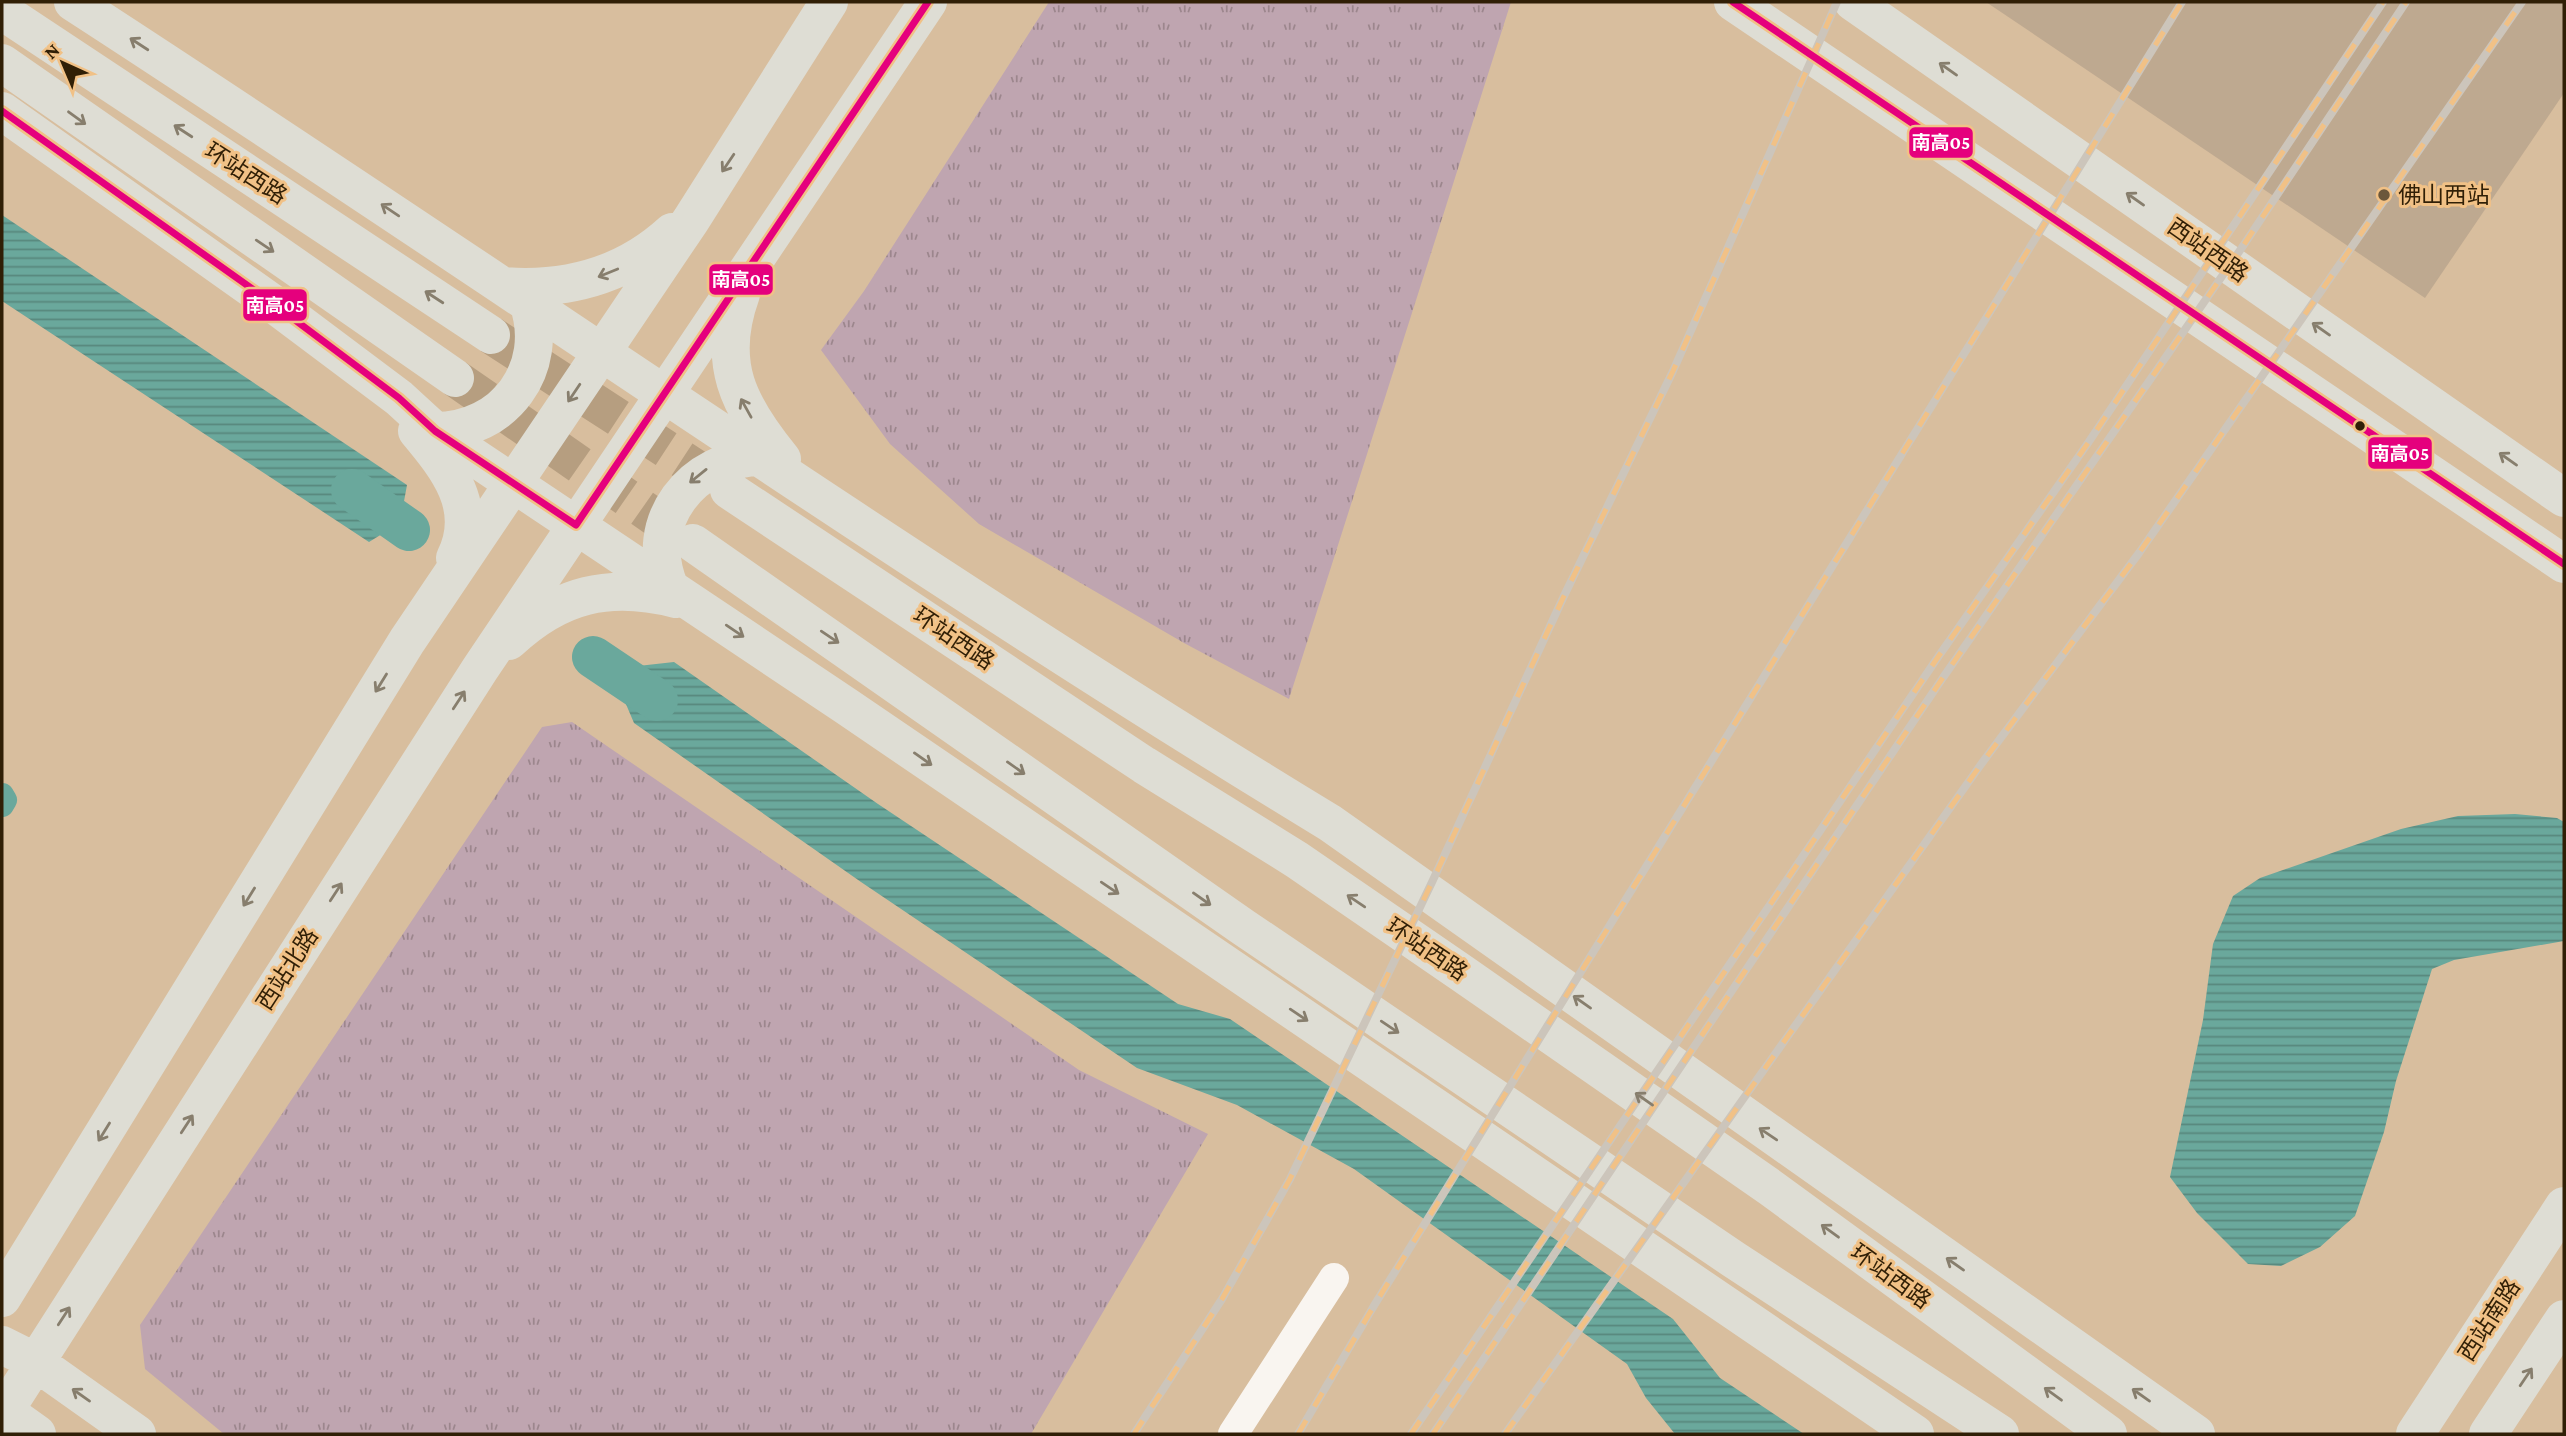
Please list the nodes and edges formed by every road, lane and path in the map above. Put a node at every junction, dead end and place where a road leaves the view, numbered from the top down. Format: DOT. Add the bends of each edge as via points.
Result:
graph roads {
  1 [pos="73,2"];
  2 [pos="829,2"];
  3 [pos="859,2"];
  4 [pos="928,2"];
  5 [pos="1733,2"];
  6 [pos="1853,2"];
  7 [pos="2,11"];
  8 [pos="2,64"];
  9 [pos="2,111"];
  10 [pos="750,131"];
  11 [pos="701,204"];
  12 [pos="754,260"];
  13 [pos="516,294"];
  14 [pos="491,335"];
  15 [pos="602,351"];
  16 [pos="455,378"];
  17 [pos="665,393"];
  18 [pos="399,398"];
  19 [pos="435,431"];
  20 [pos="762,457"];
  21 [pos="800,482"];
  22 [pos="513,483"];
  23 [pos="729,490"];
  24 [pos="2564,498"];
  25 [pos="576,525"];
  26 [pos="693,543"];
  27 [pos="2564,564"];
  28 [pos="682,596"];
  29 [pos="431,604"];
  30 [pos="480,668"];
  31 [pos="2564,1206"];
  32 [pos="1334,1278"];
  33 [pos="2,1298"];
  34 [pos="2564,1319"];
  35 [pos="18,1354"];
  36 [pos="3,1412"];
  37 [pos="2424,1419"];
  38 [pos="2490,1433"];
  39 [pos="37,1434"];
  40 [pos="137,1434"];
  41 [pos="1233,1434"];
  42 [pos="1915,1434"];
  43 [pos="2000,1434"];
  44 [pos="2108,1434"];
  45 [pos="2196,1434"];
  46 [pos="2402,1434"];
  13 -- 1 [label="main road, one-way"];
  2 -- 10 [label="main road"];
  3 -- 10 [label="main road"];
  4 -- 12 [label="main road"];
  5 -- 27 [label="main road"];
  24 -- 6 [label="main road, 西站西路, one-way"];
  14 -- 7 [label="main road, 环站西路, one-way"];
  8 -- 16 [label="main road, one-way"];
  9 -- 18 [label="main road"];
  10 -- 11 [label="main road, one-way"];
  11 -- 13 [label="main road, one-way" via="637,260 595,278"];
  11 -- 15 [label="main road"];
  12 -- 17 [label="main road, 西站北路"];
  21 -- 12 [label="main road, one-way" via="750,416 731,368 735,311"];
  13 -- 15 [label="main road"];
  13 -- 19 [label="main road" via="536,341 517,388 485,421 453,431"];
  15 -- 17 [label="main road"];
  15 -- 22 [label="main road, one-way"];
  17 -- 20 [label="main road"];
  17 -- 25 [label="main road, 西站北路"];
  18 -- 19 [label="main road"];
  18 -- 29 [label="main road" via="414,427 456,482 465,514 459,549"];
  19 -- 22 [label="main road"];
  20 -- 21 [label="main road"];
  20 -- 28 [label="main road, one-way" via="723,462 705,470 689,484 670,517 663,538 663,573"];
  45 -- 21 [label="main road, one-way" via="1330,823 1206,748"];
  22 -- 25 [label="main road"];
  22 -- 29 [label="main road"];
  44 -- 23 [label="main road, 环站西路, one-way" via="1771,1188 1452,966"];
  25 -- 28 [label="main road"];
  25 -- 30 [label="main road, 西站北路"];
  26 -- 43 [label="main road, one-way" via="1242,927 1721,1252"];
  28 -- 30 [label="main road" via="618,591 571,598 521,630"];
  28 -- 42 [label="main road, one-way"];
  29 -- 33 [label="main road, one-way"];
  35 -- 30 [label="main road, 西站北路, one-way"];
  31 -- 37 [label="main road, 西站南路"];
  32 -- 41 [label="street"];
  38 -- 34 [label="main road, one-way"];
  35 -- 36 [label="main road, 西站北路"];
  40 -- 35 [label="main road, one-way"];
  36 -- 39 [label="main road"];
  37 -- 46 [label="main road, 西站南路"];
}
